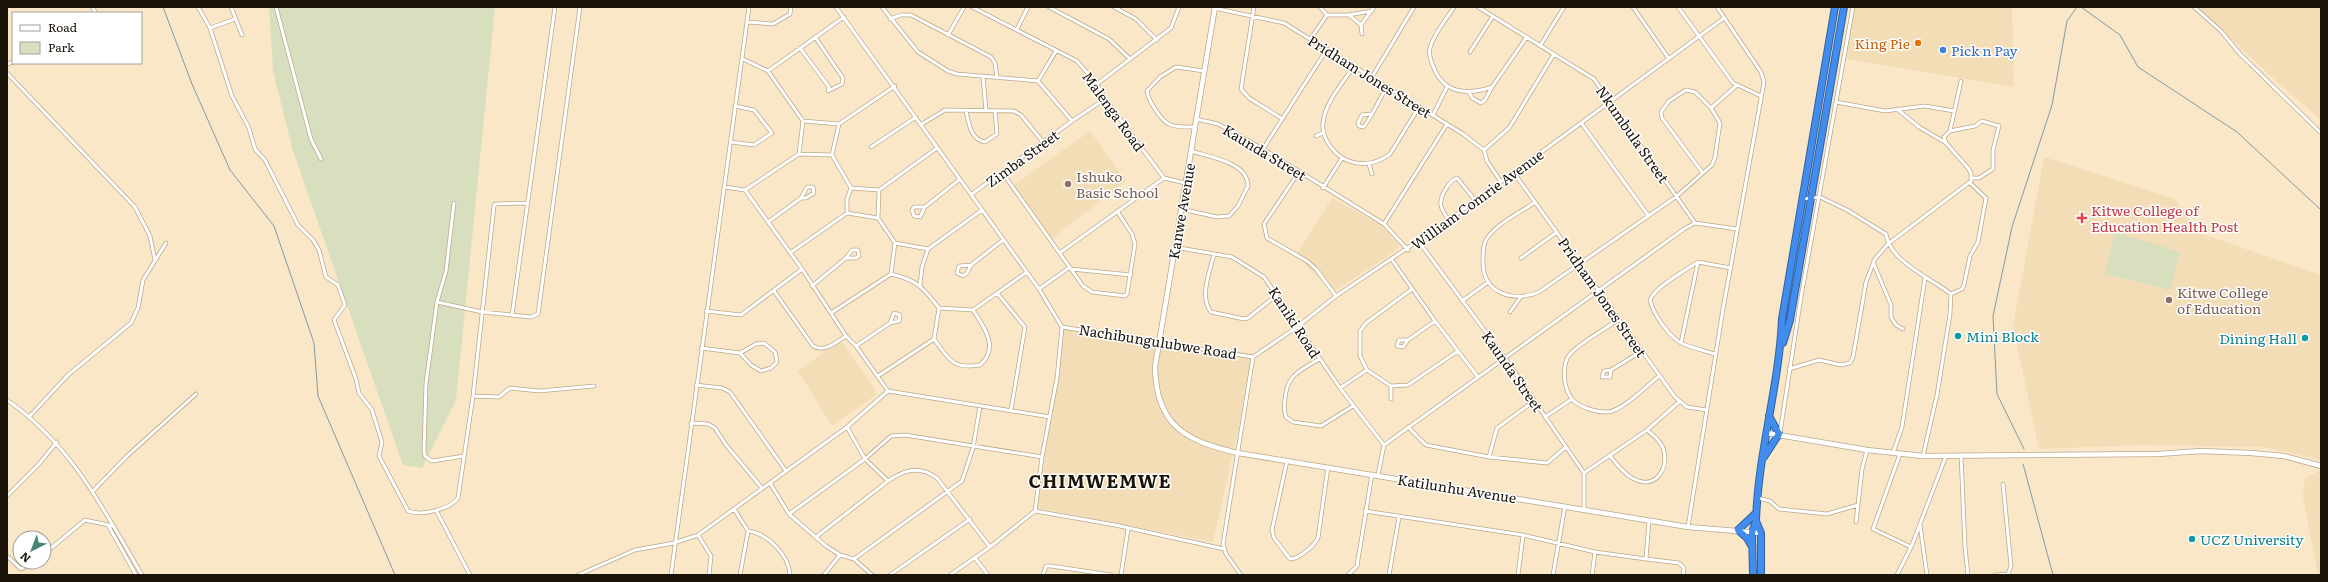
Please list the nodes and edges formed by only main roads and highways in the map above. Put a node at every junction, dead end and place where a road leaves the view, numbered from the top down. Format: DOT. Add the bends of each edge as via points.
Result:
graph roads {
  1 [pos="1835,7"];
  2 [pos="1844,7"];
  3 [pos="1214,8"];
  4 [pos="1780,349"];
  5 [pos="1166,413"];
  6 [pos="1769,416"];
  7 [pos="1767,433"];
  8 [pos="1779,434"];
  9 [pos="1764,458"];
  10 [pos="2321,466"];
  11 [pos="1756,513"];
  12 [pos="1756,521"];
  13 [pos="1738,530"];
  14 [pos="1752,532"];
  15 [pos="1761,532"];
  16 [pos="1752,547"];
  17 [pos="1753,575"];
  18 [pos="1761,575"];
  1 -- 4 [label="highway" via="1782,318"];
  2 -- 4 [label="highway" via="1790,320"];
  3 -- 5 [label="main road, Kanwe Avenue" via="1158,342 1155,375"];
  4 -- 6 [label="highway"];
  5 -- 13 [label="main road, Katilunhu Avenue" via="1188,437 1203,444 1238,453 1688,527"];
  6 -- 7 [label="highway"];
  6 -- 8 [label="highway"];
  7 -- 8 [label="main road"];
  7 -- 9 [label="highway"];
  8 -- 9 [label="highway"];
  8 -- 10 [label="main road" via="1867,450 1923,456 2251,453 2284,456"];
  9 -- 11 [label="highway"];
  11 -- 12 [label="highway"];
  11 -- 13 [label="highway"];
  12 -- 14 [label="highway"];
  12 -- 15 [label="highway"];
  13 -- 14 [label="main road, Katilunhu Avenue"];
  13 -- 16 [label="highway"];
  14 -- 15 [label="main road, Katilunhu Avenue"];
  14 -- 16 [label="highway"];
  15 -- 18 [label="highway"];
  16 -- 17 [label="highway"];
}
